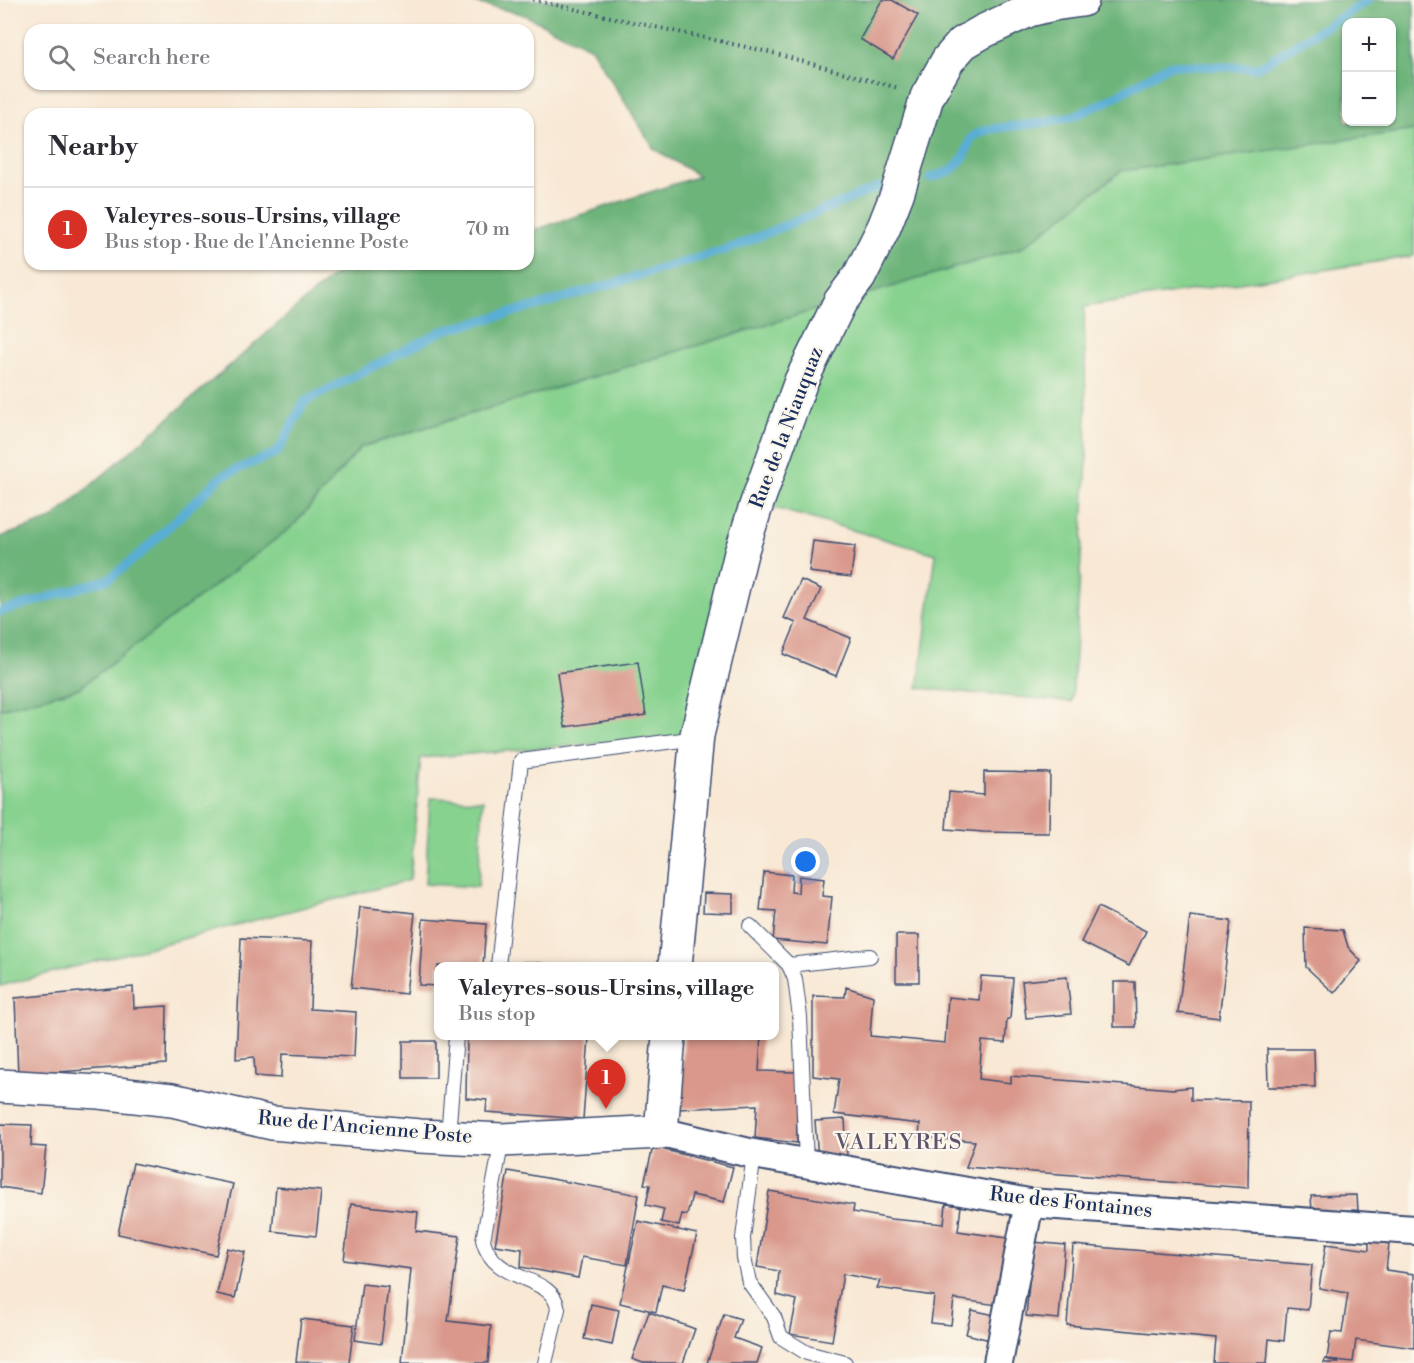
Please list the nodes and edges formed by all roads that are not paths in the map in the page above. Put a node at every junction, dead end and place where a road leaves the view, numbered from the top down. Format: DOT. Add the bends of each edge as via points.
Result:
graph roads {
  1 [pos="1082,0"];
  2 [pos="697,738"];
  3 [pos="750,926"];
  4 [pos="870,956"];
  5 [pos="498,962"];
  6 [pos="675,962"];
  7 [pos="789,965"];
  8 [pos="456,1040"];
  9 [pos="669,1040"];
  10 [pos="0,1086"];
  11 [pos="661,1132"];
  12 [pos="448,1136"];
  13 [pos="502,1140"];
  14 [pos="754,1154"];
  15 [pos="806,1163"];
  16 [pos="1029,1203"];
  17 [pos="1414,1230"];
  18 [pos="545,1363"];
  19 [pos="845,1363"];
  20 [pos="998,1363"];
  1 -- 2 [label="street, Rue de la Niauquaz" via="1029,10 963,43 948,60 927,97 884,227 859,277 840,302 801,381 757,503 741,553"];
  2 -- 5 [label="lane" via="521,761"];
  2 -- 6 [label="street, Rue de la Niauquaz"];
  3 -- 7 [label="lane"];
  4 -- 7 [label="lane"];
  7 -- 15 [label="lane" via="800,1017"];
  8 -- 12 [label="lane"];
  9 -- 11 [label="street"];
  10 -- 12 [label="street, Rue de l'Ancienne Poste" via="172,1100 272,1124"];
  11 -- 13 [label="street, Rue de l'Ancienne Poste"];
  11 -- 14 [label="street, Rue des Fontaines"];
  12 -- 13 [label="street, Rue de l'Ancienne Poste"];
  13 -- 18 [label="lane" via="483,1240 486,1251 500,1267 550,1290 557,1300"];
  14 -- 15 [label="street, Rue des Fontaines"];
  14 -- 19 [label="lane" via="743,1238 749,1282 774,1317 781,1337 807,1353"];
  15 -- 16 [label="street, Rue des Fontaines"];
  16 -- 17 [label="street, Rue des Fontaines"];
  16 -- 20 [label="street"];
}
